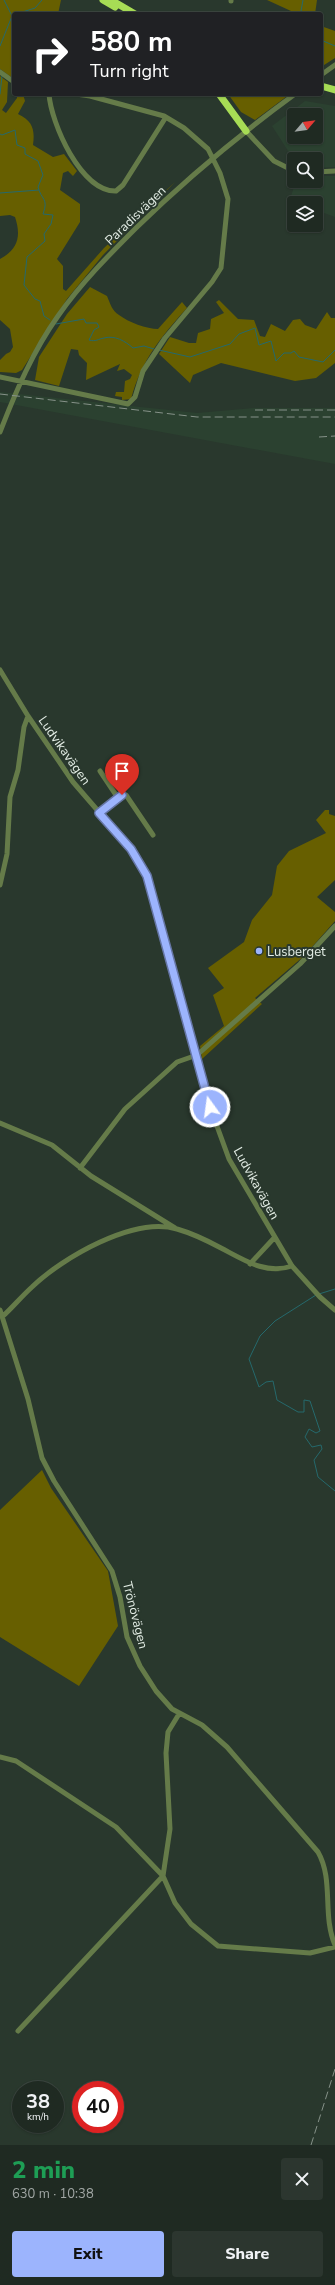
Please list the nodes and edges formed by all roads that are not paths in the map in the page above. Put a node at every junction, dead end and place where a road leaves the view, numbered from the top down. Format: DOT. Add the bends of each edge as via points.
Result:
graph roads {
  1 [pos="103,0"];
  2 [pos="111,0"];
  3 [pos="123,12"];
  4 [pos="132,12"];
  5 [pos="335,65"];
  6 [pos="0,72"];
  7 [pos="323,74"];
  8 [pos="12,81"];
  9 [pos="323,88"];
  10 [pos="335,91"];
  11 [pos="49,96"];
  12 [pos="90,96"];
  13 [pos="220,96"];
  14 [pos="292,96"];
  15 [pos="166,117"];
  16 [pos="246,131"];
  17 [pos="213,157"];
  18 [pos="287,167"];
  19 [pos="323,172"];
  20 [pos="335,172"];
  21 [pos="0,377"];
  22 [pos="21,380"];
  23 [pos="0,432"];
  24 [pos="0,670"];
  25 [pos="28,716"];
  26 [pos="100,771"];
  27 [pos="118,798"];
  28 [pos="99,813"];
  29 [pos="153,835"];
  30 [pos="0,885"];
  31 [pos="335,926"];
  32 [pos="197,1055"];
  33 [pos="0,1123"];
  34 [pos="80,1168"];
  35 [pos="176,1228"];
  36 [pos="275,1237"];
  37 [pos="250,1264"];
  38 [pos="292,1266"];
  39 [pos="0,1310"];
  40 [pos="335,1310"];
  41 [pos="2,1317"];
  42 [pos="179,1714"];
  43 [pos="0,1757"];
  44 [pos="163,1876"];
  45 [pos="335,1946"];
  46 [pos="18,2031"];
  1 -- 3 [label="highway"];
  2 -- 4 [label="highway"];
  5 -- 7 [label="street"];
  6 -- 8 [label="street"];
  9 -- 10 [label="highway"];
  11 -- 15 [label="street" via="50,108 77,166 107,190 116,191 123,185"];
  12 -- 15 [label="street"];
  13 -- 16 [label="highway" via="230,111 242,122"];
  14 -- 16 [label="street, Paradisvägen"];
  15 -- 17 [label="street" via="197,137"];
  16 -- 17 [label="street, Paradisvägen"];
  16 -- 18 [label="street" via="274,161"];
  17 -- 22 [label="street, Paradisvägen" via="84,281 48,330"];
  17 -- 22 [label="street" via="228,199 221,268 165,338 143,371 135,397 128,404"];
  19 -- 20 [label="street"];
  21 -- 22 [label="street"];
  22 -- 23 [label="street"];
  24 -- 25 [label="street, Ludvikavägen"];
  25 -- 28 [label="street, Ludvikavägen"];
  25 -- 30 [label="street" via="10,797 7,854"];
  26 -- 27 [label="street"];
  27 -- 28 [label="street"];
  27 -- 29 [label="street" via="124,795 129,798"];
  28 -- 32 [label="street, Ludvikavägen" via="131,849 147,876"];
  31 -- 32 [label="street" via="300,964"];
  32 -- 34 [label="street" via="177,1062 125,1109"];
  32 -- 36 [label="street, Ludvikavägen" via="210,1107 229,1159"];
  33 -- 34 [label="street" via="52,1145 65,1153"];
  34 -- 35 [label="street"];
  35 -- 37 [label="street" via="220,1247"];
  35 -- 41 [label="street" via="139,1228 111,1237 62,1262 32,1286"];
  36 -- 37 [label="street"];
  36 -- 38 [label="street, Ludvikavägen"];
  37 -- 38 [label="street" via="270,1269"];
  38 -- 40 [label="street, Ludvikavägen"];
  39 -- 41 [label="street, Trönövägen"];
  41 -- 42 [label="street, Trönövägen" via="28,1399 45,1466 112,1571 120,1597 127,1637 140,1666 162,1699"];
  42 -- 44 [label="street" via="168,1732 166,1753 170,1829"];
  42 -- 45 [label="street, Trönövägen" via="202,1725 227,1747 318,1852 326,1873 327,1916"];
  43 -- 44 [label="street" via="16,1761 116,1827"];
  44 -- 45 [label="street" via="175,1903 191,1924 218,1946 310,1953"];
  44 -- 46 [label="street"];
}
